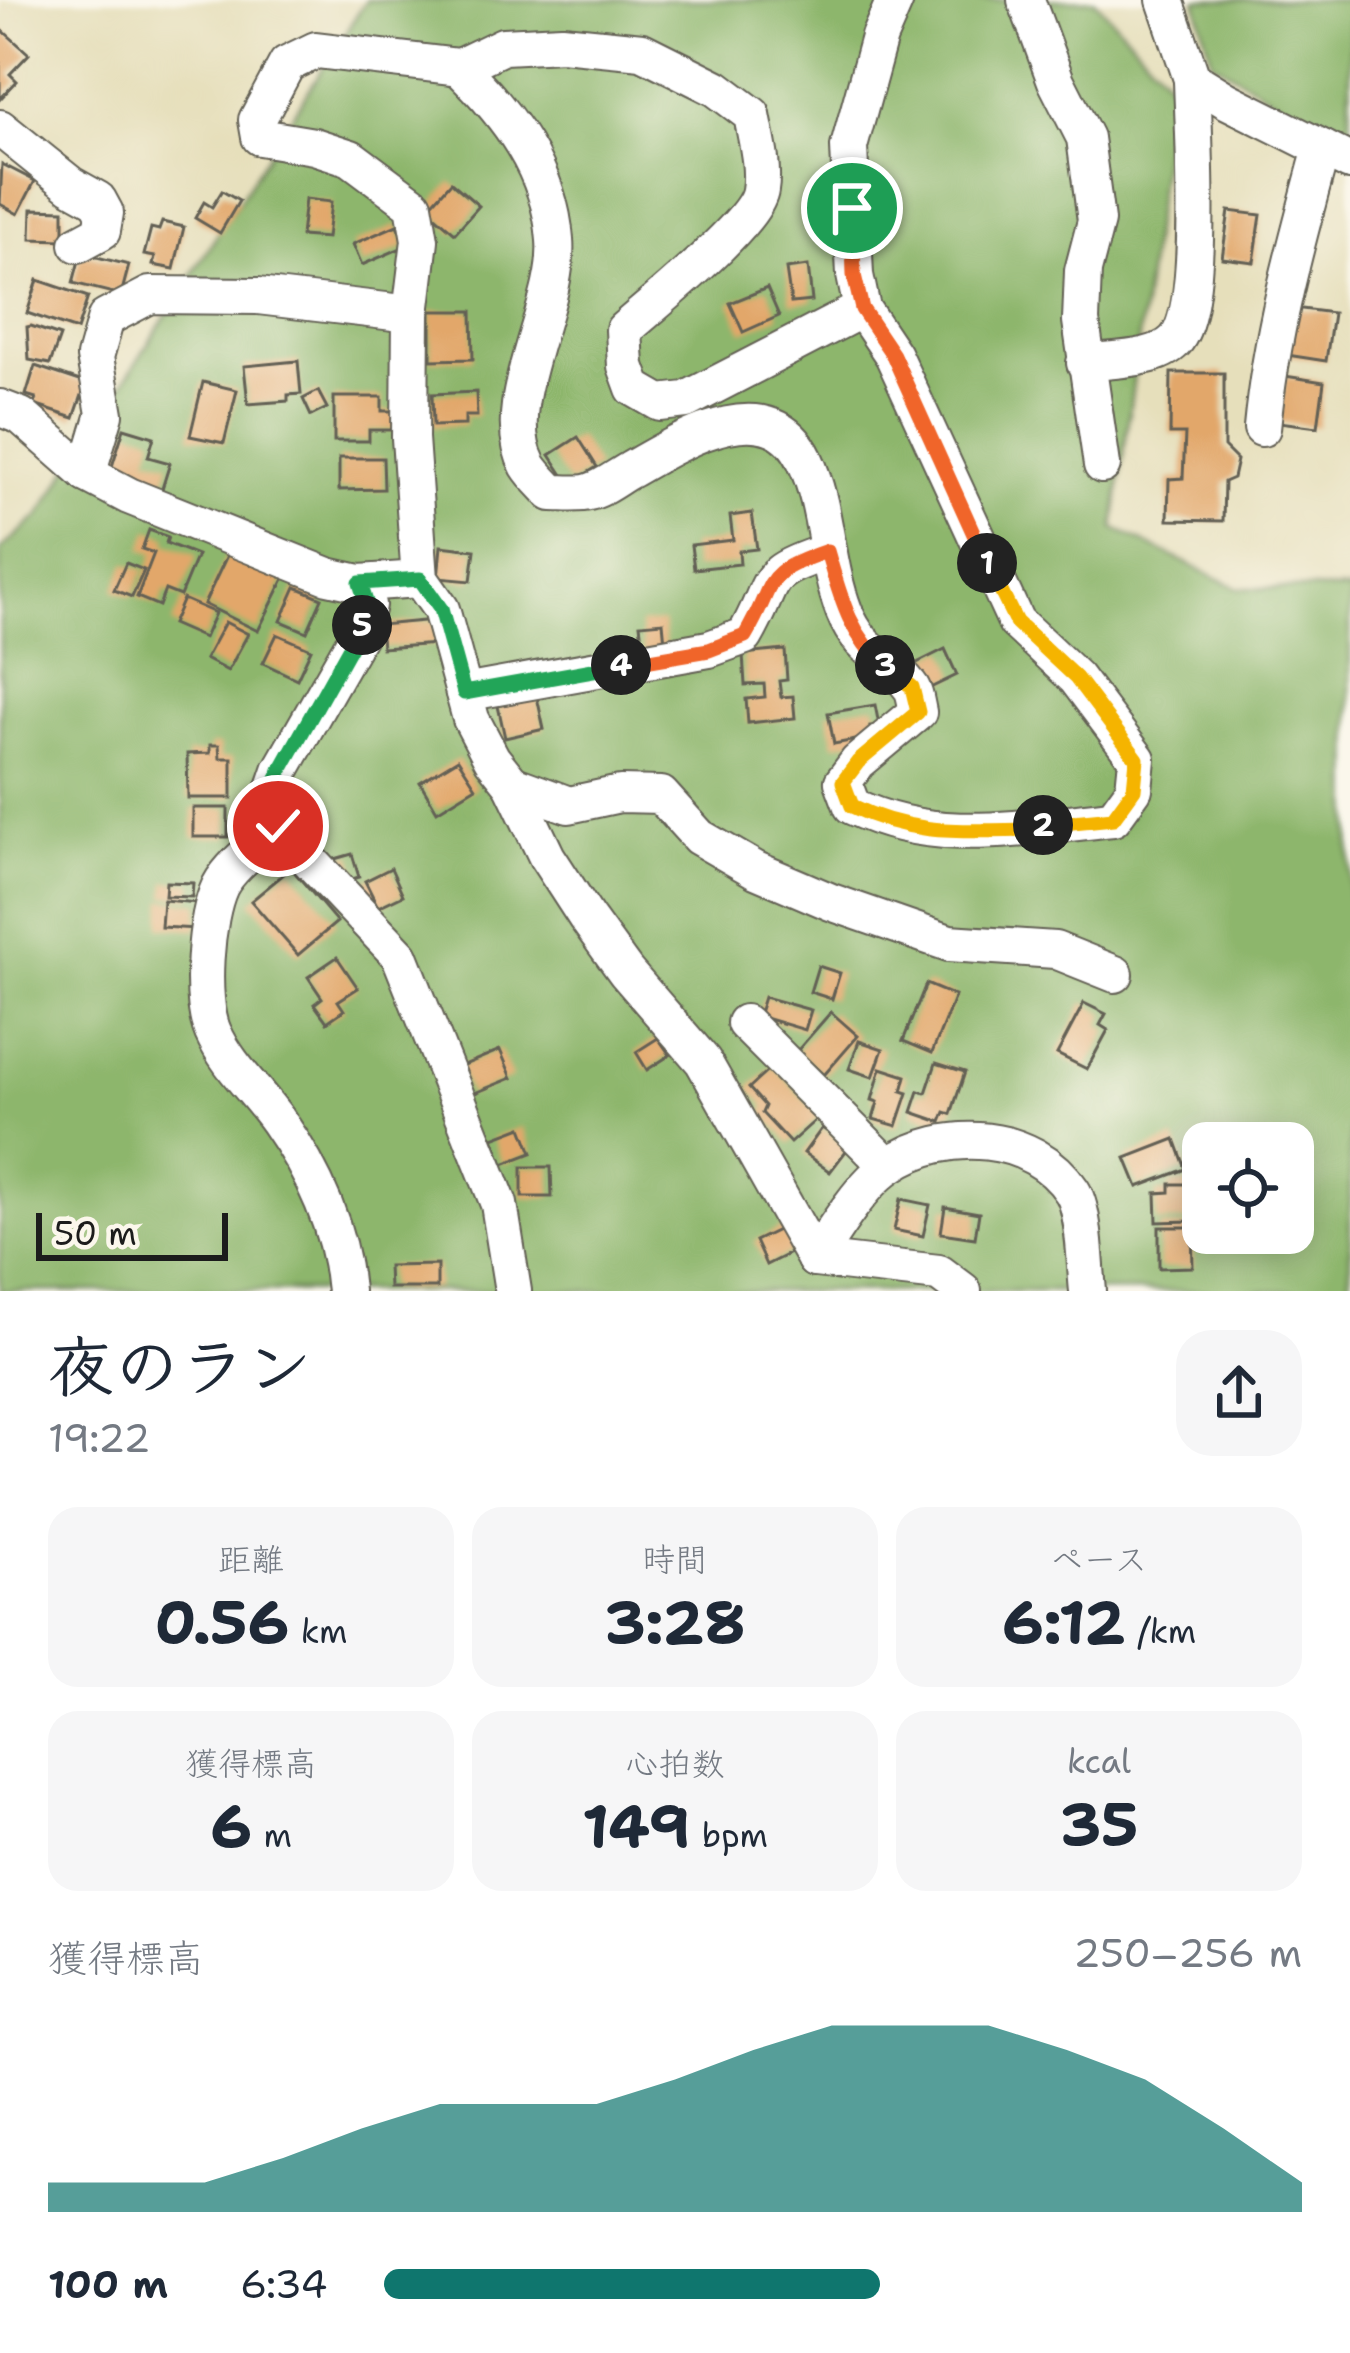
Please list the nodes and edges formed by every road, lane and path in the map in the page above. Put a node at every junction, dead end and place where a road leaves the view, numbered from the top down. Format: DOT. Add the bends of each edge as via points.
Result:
graph roads {
  1 [pos="895,0"];
  2 [pos="1026,0"];
  3 [pos="1165,0"];
  4 [pos="459,68"];
  5 [pos="1192,79"];
  6 [pos="0,128"];
  7 [pos="1336,155"];
  8 [pos="77,244"];
  9 [pos="862,309"];
  10 [pos="411,314"];
  11 [pos="1085,362"];
  12 [pos="0,409"];
  13 [pos="1262,428"];
  14 [pos="1102,465"];
  15 [pos="87,474"];
  16 [pos="827,551"];
  17 [pos="420,579"];
  18 [pos="360,583"];
  19 [pos="464,693"];
  20 [pos="512,784"];
  21 [pos="278,826"];
  22 [pos="1114,974"];
  23 [pos="745,1023"];
  24 [pos="888,1166"];
  25 [pos="815,1259"];
  26 [pos="346,1291"];
  27 [pos="513,1291"];
  28 [pos="963,1291"];
  29 [pos="1088,1291"];
  1 -- 9 [label="street" via="849,147"];
  2 -- 11 [label="street" via="1085,138 1096,221 1084,271"];
  3 -- 5 [label="street"];
  4 -- 9 [label="street" via="502,46 642,51 752,115 760,190 753,208 624,330 634,388 660,403 686,400"];
  4 -- 10 [label="street" via="316,50 287,64 257,120 260,137 351,158 413,205 420,240"];
  4 -- 16 [label="street" via="501,108 528,150 556,244 525,372 520,438 528,465 552,494 592,492 669,447 733,422 773,425 806,462"];
  5 -- 7 [label="street"];
  5 -- 11 [label="street" via="1194,284 1186,322 1174,342 1145,355"];
  6 -- 8 [label="street" via="98,200 102,231"];
  7 -- 13 [label="street" via="1280,317"];
  9 -- 16 [label="street" via="893,355 1016,622 1076,678 1137,759 1134,789 1113,818 929,832 852,806 843,782 918,712 912,687 866,649 845,614"];
  10 -- 15 [label="street" via="258,296 150,295 127,304 106,319 95,357 105,414"];
  10 -- 17 [label="street"];
  11 -- 14 [label="street"];
  12 -- 15 [label="street" via="21,416"];
  15 -- 18 [label="street"];
  16 -- 19 [label="street" via="785,565 770,580 745,636 709,650"];
  17 -- 18 [label="street"];
  17 -- 19 [label="street" via="441,609"];
  18 -- 21 [label="street" via="367,605 361,630 281,770 269,805"];
  19 -- 20 [label="street" via="492,759"];
  20 -- 22 [label="street" via="569,805 661,795 699,837 831,902 949,943 1054,950"];
  20 -- 25 [label="street" via="586,917 703,1061"];
  21 -- 26 [label="street" via="221,884 205,996 212,1030 322,1196"];
  21 -- 27 [label="street" via="400,956 499,1204"];
  23 -- 24 [label="street"];
  24 -- 25 [label="street"];
  24 -- 29 [label="street" via="930,1144 998,1140 1045,1161 1074,1194"];
  25 -- 28 [label="street" via="939,1273"];
}
